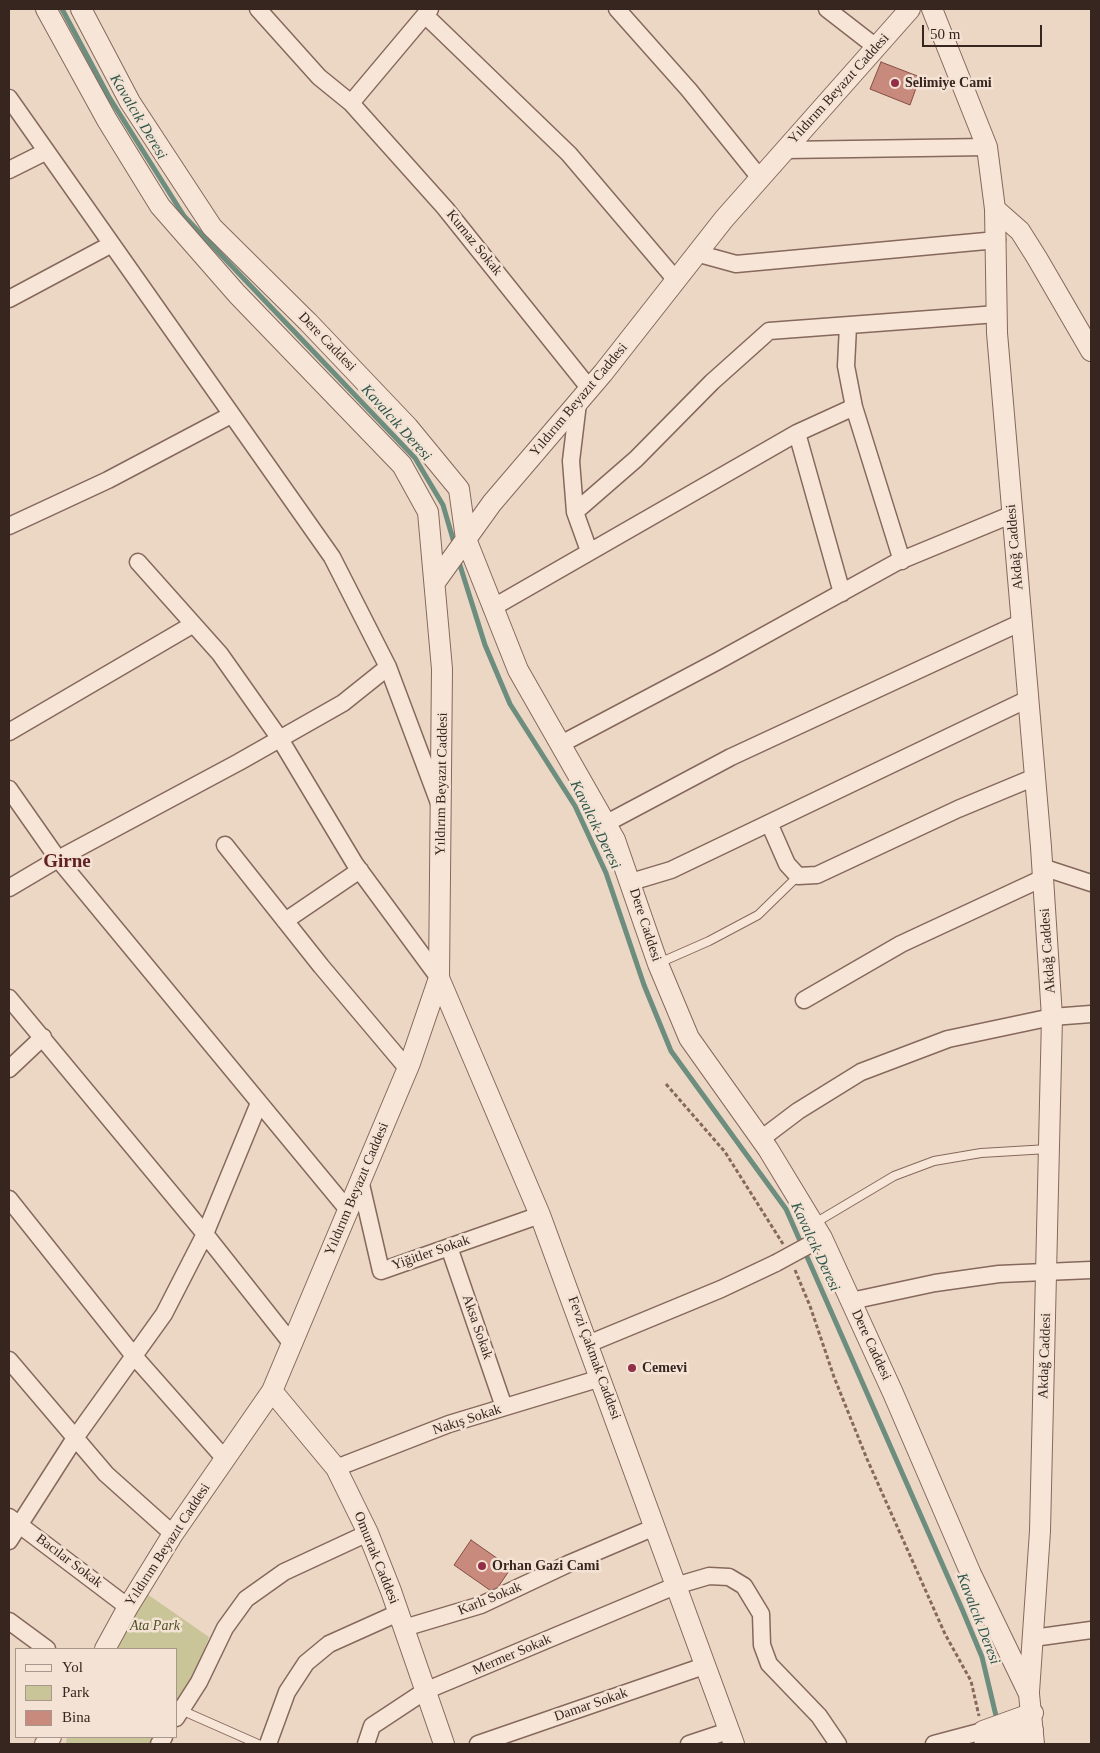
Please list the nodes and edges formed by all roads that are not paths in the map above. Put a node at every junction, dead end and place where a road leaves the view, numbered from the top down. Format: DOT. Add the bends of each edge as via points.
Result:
graph roads {
  1 [pos="46,9"];
  2 [pos="81,9"];
  3 [pos="258,9"];
  4 [pos="618,9"];
  5 [pos="827,9"];
  6 [pos="910,9"];
  7 [pos="932,9"];
  8 [pos="427,12"];
  9 [pos="876,47"];
  10 [pos="9,98"];
  11 [pos="351,103"];
  12 [pos="987,147"];
  13 [pos="785,150"];
  14 [pos="45,152"];
  15 [pos="9,170"];
  16 [pos="760,178"];
  17 [pos="996,209"];
  18 [pos="215,230"];
  19 [pos="997,240"];
  20 [pos="110,245"];
  21 [pos="194,245"];
  22 [pos="696,253"];
  23 [pos="676,280"];
  24 [pos="9,299"];
  25 [pos="997,314"];
  26 [pos="848,326"];
  27 [pos="1091,351"];
  28 [pos="584,396"];
  29 [pos="854,407"];
  30 [pos="231,415"];
  31 [pos="798,433"];
  32 [pos="575,512"];
  33 [pos="1013,514"];
  34 [pos="9,526"];
  35 [pos="466,539"];
  36 [pos="589,550"];
  37 [pos="902,560"];
  38 [pos="138,562"];
  39 [pos="436,581"];
  40 [pos="842,593"];
  41 [pos="492,608"];
  42 [pos="1022,622"];
  43 [pos="192,625"];
  44 [pos="388,667"];
  45 [pos="1028,699"];
  46 [pos="9,732"];
  47 [pos="280,739"];
  48 [pos="560,744"];
  49 [pos="1035,777"];
  50 [pos="9,789"];
  51 [pos="441,810"];
  52 [pos="769,823"];
  53 [pos="605,824"];
  54 [pos="225,845"];
  55 [pos="58,859"];
  56 [pos="360,870"];
  57 [pos="1043,872"];
  58 [pos="798,876"];
  59 [pos="631,882"];
  60 [pos="1091,883"];
  61 [pos="9,888"];
  62 [pos="285,921"];
  63 [pos="658,964"];
  64 [pos="439,978"];
  65 [pos="9,998"];
  66 [pos="804,1000"];
  67 [pos="1091,1014"];
  68 [pos="1052,1017"];
  69 [pos="43,1037"];
  70 [pos="407,1068"];
  71 [pos="9,1069"];
  72 [pos="259,1103"];
  73 [pos="761,1139"];
  74 [pos="1050,1148"];
  75 [pos="360,1180"];
  76 [pos="9,1199"];
  77 [pos="348,1210"];
  78 [pos="540,1215"];
  79 [pos="205,1234"];
  80 [pos="815,1235"];
  81 [pos="449,1247"];
  82 [pos="1091,1270"];
  83 [pos="1048,1272"];
  84 [pos="851,1302"];
  85 [pos="292,1344"];
  86 [pos="588,1344"];
  87 [pos="134,1356"];
  88 [pos="9,1360"];
  89 [pos="602,1378"];
  90 [pos="272,1391"];
  91 [pos="504,1407"];
  92 [pos="75,1438"];
  93 [pos="225,1459"];
  94 [pos="336,1468"];
  95 [pos="14,1520"];
  96 [pos="655,1527"];
  97 [pos="368,1533"];
  98 [pos="173,1534"];
  99 [pos="9,1541"];
  100 [pos="675,1586"];
  101 [pos="128,1606"];
  102 [pos="401,1620"];
  103 [pos="9,1621"];
  104 [pos="1091,1630"];
  105 [pos="1033,1638"];
  106 [pos="46,1648"];
  107 [pos="106,1648"];
  108 [pos="704,1666"];
  109 [pos="425,1691"];
  110 [pos="179,1714"];
  111 [pos="1032,1720"];
  112 [pos="731,1738"];
  113 [pos="984,1739"];
  114 [pos="258,1744"];
  115 [pos="268,1744"];
  116 [pos="366,1744"];
  117 [pos="444,1744"];
  118 [pos="478,1744"];
  119 [pos="689,1744"];
  120 [pos="838,1744"];
  121 [pos="934,1744"];
  1 -- 21 [label="street" via="107,120 160,206"];
  2 -- 18 [label="street, Dere Caddesi" via="130,102"];
  3 -- 11 [label="street, Kurnaz Sokak" via="320,77"];
  4 -- 16 [label="street"];
  5 -- 9 [label="street"];
  6 -- 9 [label="street, Yıldırım Beyazıt Caddesi"];
  7 -- 12 [label="street, Akdağ Caddesi"];
  8 -- 11 [label="street"];
  8 -- 23 [label="street" via="569,154"];
  9 -- 13 [label="street, Yıldırım Beyazıt Caddesi"];
  10 -- 14 [label="street"];
  11 -- 28 [label="street, Kurnaz Sokak" via="445,208"];
  12 -- 13 [label="street"];
  12 -- 17 [label="street, Akdağ Caddesi"];
  13 -- 16 [label="street, Yıldırım Beyazıt Caddesi"];
  14 -- 15 [label="street"];
  14 -- 20 [label="street"];
  16 -- 22 [label="street, Yıldırım Beyazıt Caddesi"];
  17 -- 19 [label="street, Akdağ Caddesi"];
  17 -- 27 [label="street" via="1020,231"];
  18 -- 21 [label="street"];
  18 -- 35 [label="street, Dere Caddesi" via="408,427 459,489"];
  19 -- 22 [label="street" via="736,264"];
  19 -- 25 [label="street, Akdağ Caddesi"];
  20 -- 24 [label="street"];
  20 -- 30 [label="street"];
  21 -- 39 [label="street" via="402,465 428,512"];
  22 -- 23 [label="street, Yıldırım Beyazıt Caddesi"];
  23 -- 28 [label="street, Yıldırım Beyazıt Caddesi"];
  25 -- 26 [label="street"];
  25 -- 33 [label="street, Akdağ Caddesi"];
  26 -- 29 [label="street" via="846,366"];
  26 -- 32 [label="street" via="769,331 712,382 636,459"];
  28 -- 32 [label="street" via="571,461"];
  28 -- 35 [label="street, Yıldırım Beyazıt Caddesi" via="492,503"];
  29 -- 31 [label="street"];
  29 -- 37 [label="street"];
  30 -- 34 [label="street" via="108,480"];
  30 -- 44 [label="street" via="332,557"];
  31 -- 36 [label="street" via="696,493"];
  31 -- 40 [label="street"];
  32 -- 36 [label="street"];
  33 -- 37 [label="street"];
  33 -- 42 [label="street, Akdağ Caddesi"];
  35 -- 39 [label="street, Yıldırım Beyazıt Caddesi"];
  35 -- 41 [label="street, Dere Caddesi"];
  36 -- 41 [label="street"];
  37 -- 40 [label="street"];
  38 -- 43 [label="street"];
  39 -- 51 [label="street, Yıldırım Beyazıt Caddesi" via="442,678"];
  40 -- 48 [label="street"];
  41 -- 48 [label="street, Dere Caddesi" via="518,670"];
  42 -- 45 [label="street, Akdağ Caddesi"];
  42 -- 53 [label="street" via="731,757"];
  43 -- 46 [label="street"];
  43 -- 47 [label="street" via="220,654"];
  44 -- 47 [label="street" via="342,702"];
  44 -- 51 [label="street"];
  45 -- 49 [label="street, Akdağ Caddesi"];
  45 -- 52 [label="street"];
  47 -- 55 [label="street"];
  47 -- 56 [label="street"];
  48 -- 53 [label="street, Dere Caddesi"];
  49 -- 57 [label="street, Akdağ Caddesi"];
  49 -- 58 [label="street" via="817,875"];
  50 -- 55 [label="street"];
  51 -- 64 [label="street, Yıldırım Beyazıt Caddesi"];
  52 -- 58 [label="street" via="787,864"];
  52 -- 59 [label="street" via="671,870"];
  53 -- 59 [label="street, Dere Caddesi" via="615,840"];
  54 -- 62 [label="street"];
  55 -- 61 [label="street"];
  55 -- 72 [label="street"];
  56 -- 62 [label="street"];
  56 -- 64 [label="street"];
  57 -- 60 [label="street"];
  57 -- 66 [label="street" via="902,944"];
  57 -- 68 [label="street, Akdağ Caddesi"];
  58 -- 63 [label="lane" via="758,915"];
  59 -- 63 [label="street, Dere Caddesi"];
  62 -- 70 [label="street"];
  63 -- 73 [label="street, Dere Caddesi" via="689,1038"];
  64 -- 70 [label="street, Yıldırım Beyazıt Caddesi"];
  64 -- 78 [label="street, Fevzi Çakmak Caddesi"];
  65 -- 69 [label="street"];
  67 -- 68 [label="street"];
  68 -- 73 [label="street" via="948,1039 861,1072 798,1111"];
  68 -- 74 [label="street, Akdağ Caddesi"];
  69 -- 71 [label="street"];
  69 -- 79 [label="street"];
  70 -- 75 [label="street, Yıldırım Beyazıt Caddesi"];
  72 -- 77 [label="street"];
  72 -- 79 [label="street"];
  73 -- 80 [label="street, Dere Caddesi"];
  74 -- 80 [label="lane" via="981,1153 934,1161 894,1176"];
  74 -- 83 [label="street, Akdağ Caddesi"];
  75 -- 77 [label="street, Yıldırım Beyazıt Caddesi"];
  75 -- 81 [label="street, Yiğitler Sokak" via="381,1270"];
  76 -- 87 [label="street"];
  77 -- 85 [label="street, Yıldırım Beyazıt Caddesi"];
  78 -- 81 [label="street, Yiğitler Sokak"];
  78 -- 86 [label="street, Fevzi Çakmak Caddesi"];
  79 -- 85 [label="street"];
  79 -- 87 [label="street" via="164,1314"];
  80 -- 84 [label="street, Dere Caddesi"];
  80 -- 86 [label="street, bridge" via="785,1258 721,1289"];
  81 -- 91 [label="street, Aksa Sokak"];
  82 -- 83 [label="street"];
  83 -- 84 [label="street" via="999,1274 944,1282"];
  83 -- 105 [label="street, Akdağ Caddesi" via="1040,1531"];
  84 -- 111 [label="street, Dere Caddesi" via="894,1393"];
  85 -- 90 [label="street, Yıldırım Beyazıt Caddesi"];
  86 -- 89 [label="street, Fevzi Çakmak Caddesi"];
  87 -- 92 [label="street"];
  87 -- 93 [label="street"];
  88 -- 92 [label="street"];
  89 -- 91 [label="street, Nakış Sokak"];
  89 -- 96 [label="street, Fevzi Çakmak Caddesi"];
  90 -- 93 [label="street, Yıldırım Beyazıt Caddesi"];
  90 -- 94 [label="street, Omurtak Caddesi"];
  91 -- 94 [label="street, Nakış Sokak" via="449,1424"];
  92 -- 95 [label="street"];
  92 -- 98 [label="street" via="106,1474"];
  93 -- 98 [label="street, Yıldırım Beyazıt Caddesi"];
  94 -- 97 [label="street, Omurtak Caddesi"];
  95 -- 99 [label="street"];
  95 -- 101 [label="street, Bacılar Sokak"];
  96 -- 100 [label="street, Fevzi Çakmak Caddesi"];
  96 -- 102 [label="street, Karlı Sokak" via="481,1605"];
  97 -- 102 [label="street, Omurtak Caddesi"];
  97 -- 110 [label="street" via="284,1572 246,1599 225,1628 199,1682"];
  98 -- 101 [label="street, Yıldırım Beyazıt Caddesi"];
  100 -- 108 [label="street, Fevzi Çakmak Caddesi"];
  100 -- 109 [label="street, Mermer Sokak"];
  100 -- 120 [label="street, Mermer Sokak" via="709,1576 729,1577 744,1586 761,1614 762,1645 769,1664 819,1716"];
  101 -- 107 [label="street, Yıldırım Beyazıt Caddesi"];
  102 -- 109 [label="street, Omurtak Caddesi"];
  102 -- 115 [label="street, Karlı Sokak" via="329,1644 306,1662 287,1692"];
  103 -- 106 [label="street"];
  104 -- 105 [label="street"];
  105 -- 111 [label="street, Akdağ Caddesi"];
  108 -- 112 [label="street, Fevzi Çakmak Caddesi"];
  108 -- 118 [label="street, Damar Sokak"];
  109 -- 116 [label="street, Mermer Sokak" via="372,1726"];
  109 -- 117 [label="street, Omurtak Caddesi"];
  110 -- 114 [label="lane"];
  111 -- 113 [label="street"];
  112 -- 119 [label="street"];
  113 -- 121 [label="street"];
}
